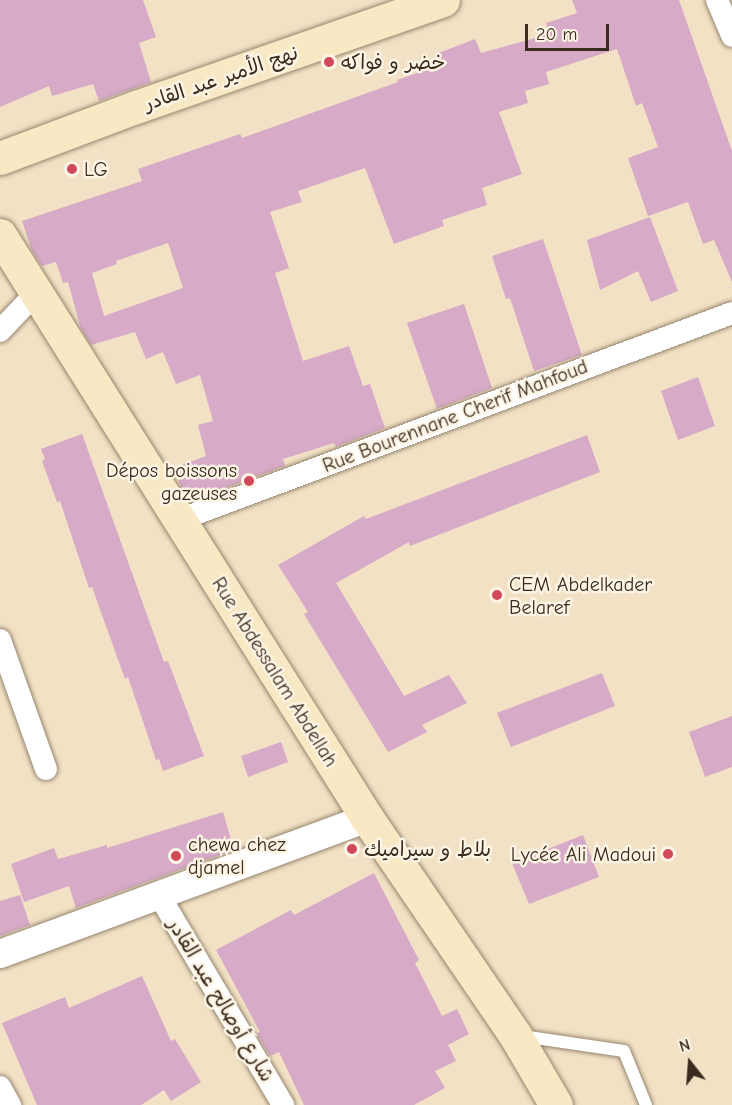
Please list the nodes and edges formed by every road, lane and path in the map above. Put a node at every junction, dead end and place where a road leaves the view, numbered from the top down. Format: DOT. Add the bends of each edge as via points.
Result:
graph roads {
  1 [pos="443,0"];
  2 [pos="717,0"];
  3 [pos="732,36"];
  4 [pos="0,158"];
  5 [pos="0,235"];
  6 [pos="36,293"];
  7 [pos="732,313"];
  8 [pos="0,331"];
  9 [pos="179,520"];
  10 [pos="0,640"];
  11 [pos="46,769"];
  12 [pos="367,818"];
  13 [pos="159,895"];
  14 [pos="0,954"];
  15 [pos="515,1035"];
  16 [pos="0,1087"];
  17 [pos="10,1105"];
  18 [pos="283,1105"];
  19 [pos="556,1105"];
  20 [pos="646,1105"];
  1 -- 4 [label="main road, نهج الأمير عبد القادر"];
  2 -- 3 [label="street"];
  5 -- 6 [label="main road, Rue Abdessalam Abdellah"];
  6 -- 8 [label="street"];
  6 -- 9 [label="main road, Rue Abdessalam Abdellah"];
  7 -- 9 [label="street, Rue Bourennane Cherif Mahfoud"];
  9 -- 12 [label="main road, Rue Abdessalam Abdellah"];
  10 -- 11 [label="street"];
  12 -- 13 [label="street"];
  12 -- 15 [label="main road, Rue Abdessalam Abdellah"];
  13 -- 14 [label="street"];
  13 -- 18 [label="street, شارع أوصالح عبد القادر"];
  15 -- 19 [label="main road, Rue Abdessalam Abdellah"];
  15 -- 20 [label="lane" via="624,1052"];
  16 -- 17 [label="street"];
}
